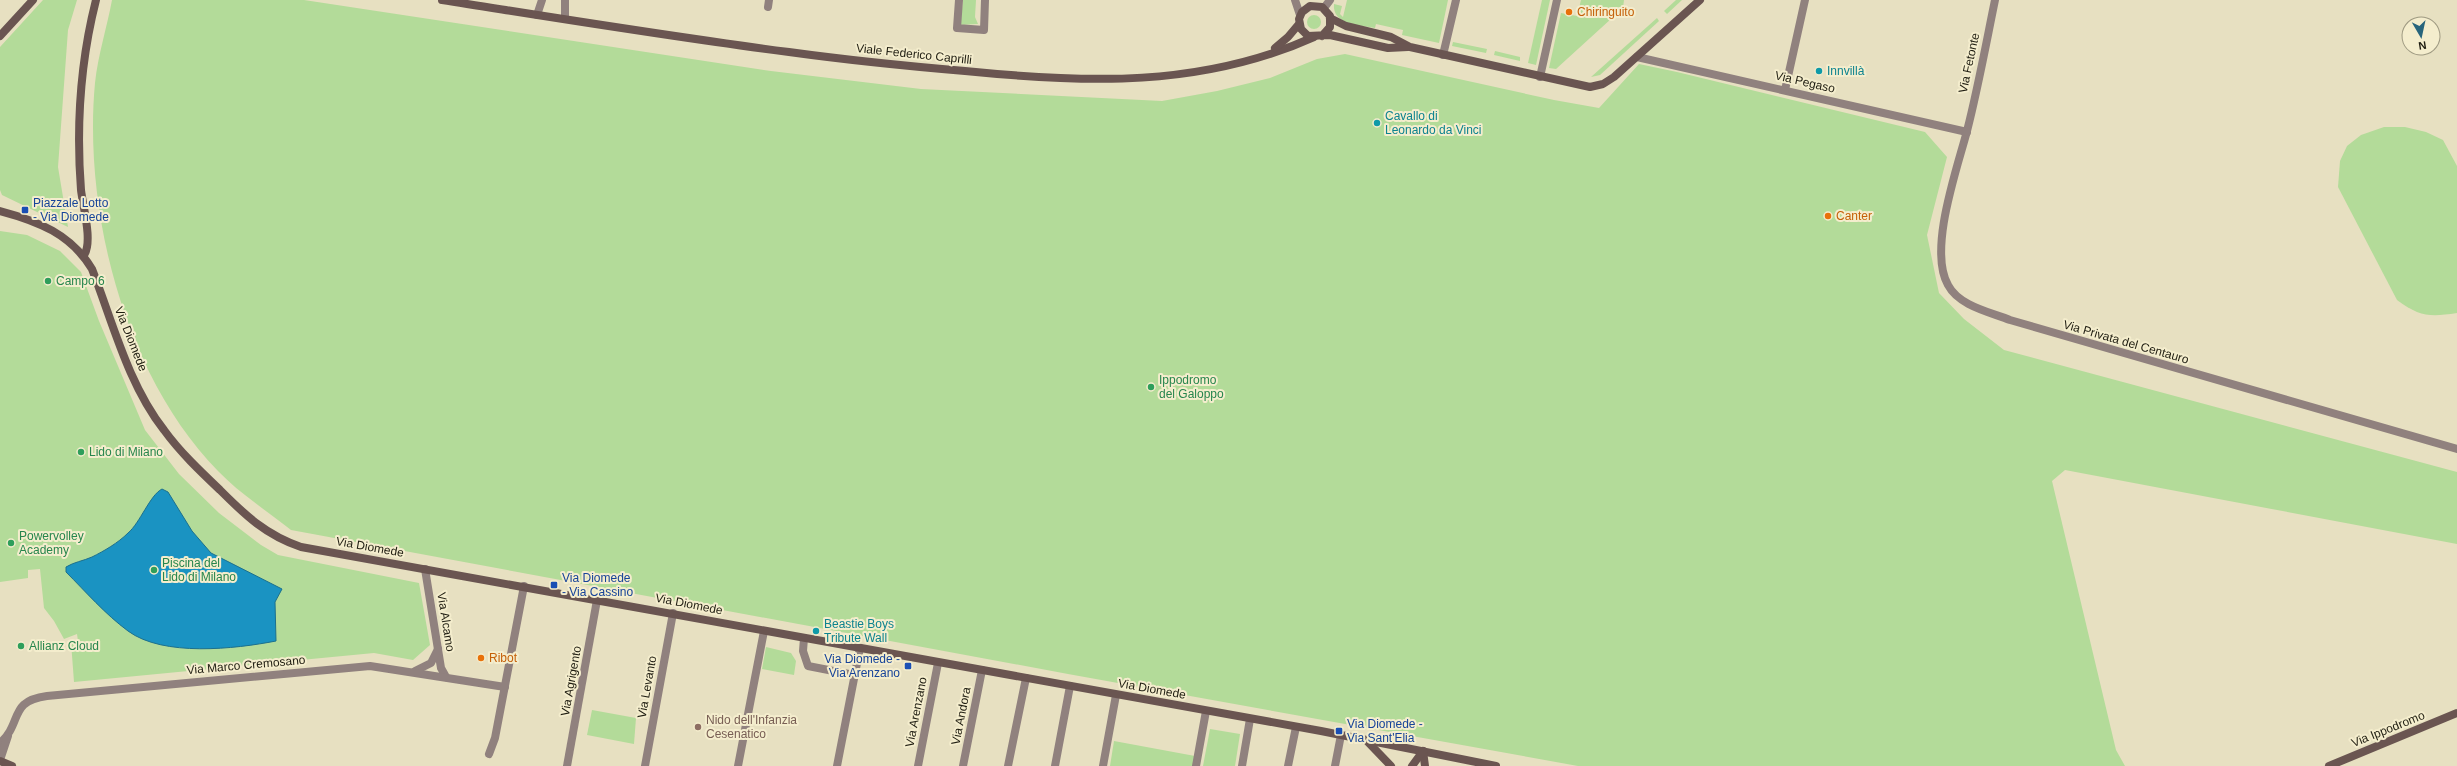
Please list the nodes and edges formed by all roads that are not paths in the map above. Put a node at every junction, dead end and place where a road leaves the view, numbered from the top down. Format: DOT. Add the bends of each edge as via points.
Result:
graph roads {
  1 [pos="33,0"];
  2 [pos="96,0"];
  3 [pos="442,0"];
  4 [pos="542,0"];
  5 [pos="564,0"];
  6 [pos="959,0"];
  7 [pos="985,0"];
  8 [pos="1295,0"];
  9 [pos="1330,0"];
  10 [pos="1456,0"];
  11 [pos="1557,0"];
  12 [pos="1700,0"];
  13 [pos="1805,0"];
  14 [pos="1995,0"];
  15 [pos="1324,8"];
  16 [pos="537,14"];
  17 [pos="1300,15"];
  18 [pos="1330,18"];
  19 [pos="565,19"];
  20 [pos="1299,24"];
  21 [pos="0,36"];
  22 [pos="1318,36"];
  23 [pos="1410,47"];
  24 [pos="1262,55"];
  25 [pos="1443,55"];
  26 [pos="1637,56"];
  27 [pos="1540,77"];
  28 [pos="1785,90"];
  29 [pos="1967,132"];
  30 [pos="0,211"];
  31 [pos="84,255"];
  32 [pos="2457,449"];
  33 [pos="426,569"];
  34 [pos="524,586"];
  35 [pos="597,600"];
  36 [pos="672,613"];
  37 [pos="764,631"];
  38 [pos="804,638"];
  39 [pos="438,648"];
  40 [pos="860,648"];
  41 [pos="938,663"];
  42 [pos="982,670"];
  43 [pos="412,671"];
  44 [pos="854,675"];
  45 [pos="446,677"];
  46 [pos="1026,678"];
  47 [pos="1070,686"];
  48 [pos="505,687"];
  49 [pos="1116,695"];
  50 [pos="1206,711"];
  51 [pos="2457,713"];
  52 [pos="1250,719"];
  53 [pos="1296,727"];
  54 [pos="9,733"];
  55 [pos="1341,735"];
  56 [pos="1366,740"];
  57 [pos="0,743"];
  58 [pos="1423,752"];
  59 [pos="489,754"];
  60 [pos="0,760"];
  61 [pos="12,766"];
  62 [pos="568,766"];
  63 [pos="645,766"];
  64 [pos="738,766"];
  65 [pos="837,766"];
  66 [pos="918,766"];
  67 [pos="963,766"];
  68 [pos="1008,766"];
  69 [pos="1055,766"];
  70 [pos="1103,766"];
  71 [pos="1196,766"];
  72 [pos="1242,766"];
  73 [pos="1288,766"];
  74 [pos="1335,766"];
  75 [pos="1391,766"];
  76 [pos="1412,766"];
  77 [pos="1425,766"];
  78 [pos="1489,766"];
  79 [pos="2328,766"];
  1 -- 21 [label="street"];
  2 -- 31 [label="street" via="83,62 79,120 81,184 88,244"];
  3 -- 16 [label="street, Viale Federico Caprilli"];
  4 -- 16 [label="street"];
  5 -- 19 [label="street"];
  6 -- 7 [label="street" via="957,28 984,30"];
  8 -- 17 [label="street"];
  9 -- 15 [label="street"];
  10 -- 25 [label="street"];
  11 -- 27 [label="street"];
  12 -- 26 [label="street"];
  13 -- 28 [label="street"];
  14 -- 29 [label="street, Via Fetonte"];
  15 -- 17 [label="street" via="1310,6"];
  15 -- 18 [label="street"];
  16 -- 19 [label="street, Viale Federico Caprilli"];
  17 -- 20 [label="street"];
  18 -- 22 [label="street" via="1330,27"];
  18 -- 23 [label="street" via="1346,26 1391,37"];
  19 -- 24 [label="street, Viale Federico Caprilli" via="850,60 1071,79 1120,80 1162,77"];
  20 -- 22 [label="street" via="1304,32"];
  20 -- 24 [label="street, Viale Federico Caprilli" via="1280,45"];
  22 -- 23 [label="street" via="1330,35 1388,48"];
  22 -- 24 [label="street, Viale Federico Caprilli"];
  23 -- 25 [label="street"];
  25 -- 27 [label="street"];
  26 -- 27 [label="street" via="1610,81 1594,87"];
  26 -- 28 [label="street, Via Pegaso"];
  28 -- 29 [label="street, Via Pegaso"];
  29 -- 32 [label="street, Via Privata del Centauro" via="1957,162 1941,251 1944,276 1956,296 2010,320"];
  30 -- 31 [label="street, Via Diomede" via="38,222 55,231"];
  31 -- 33 [label="street, Via Diomede" via="92,269 139,388 163,429 191,462 240,510 267,532 301,547"];
  33 -- 34 [label="street, Via Diomede"];
  33 -- 39 [label="street, Via Alcamo"];
  34 -- 35 [label="street, Via Diomede"];
  34 -- 48 [label="street"];
  35 -- 36 [label="street, Via Diomede"];
  35 -- 62 [label="street, Via Agrigento"];
  36 -- 37 [label="street, Via Diomede"];
  36 -- 63 [label="street, Via Levanto"];
  37 -- 38 [label="street, Via Diomede"];
  37 -- 64 [label="street"];
  38 -- 40 [label="street, Via Diomede"];
  38 -- 44 [label="street" via="803,651 808,666"];
  39 -- 43 [label="street" via="431,663"];
  39 -- 45 [label="street, Via Alcamo" via="441,668"];
  40 -- 41 [label="street, Via Diomede"];
  40 -- 44 [label="street"];
  41 -- 42 [label="street, Via Diomede"];
  41 -- 66 [label="street, Via Arenzano"];
  42 -- 46 [label="street, Via Diomede"];
  42 -- 67 [label="street, Via Andora"];
  43 -- 45 [label="street, Via Marco Cremosano"];
  43 -- 54 [label="street, Via Marco Cremosano" via="370,666 34,698 25,702 19,710"];
  44 -- 65 [label="street"];
  45 -- 48 [label="street, Via Marco Cremosano"];
  46 -- 47 [label="street, Via Diomede"];
  46 -- 68 [label="street"];
  47 -- 49 [label="street, Via Diomede"];
  47 -- 69 [label="street"];
  48 -- 59 [label="street" via="495,738"];
  49 -- 50 [label="street, Via Diomede"];
  49 -- 70 [label="street"];
  50 -- 52 [label="street, Via Diomede"];
  50 -- 71 [label="street"];
  51 -- 79 [label="street, Via Ippodromo"];
  52 -- 53 [label="street, Via Diomede"];
  52 -- 72 [label="street"];
  53 -- 55 [label="street, Via Diomede"];
  53 -- 73 [label="street"];
  54 -- 57 [label="street"];
  54 -- 60 [label="street"];
  55 -- 56 [label="street, Via Diomede"];
  55 -- 74 [label="street"];
  56 -- 58 [label="street, Via Diomede"];
  56 -- 75 [label="street"];
  58 -- 76 [label="street"];
  58 -- 77 [label="street"];
  58 -- 78 [label="street, Via Diomede"];
  60 -- 61 [label="street"];
}
